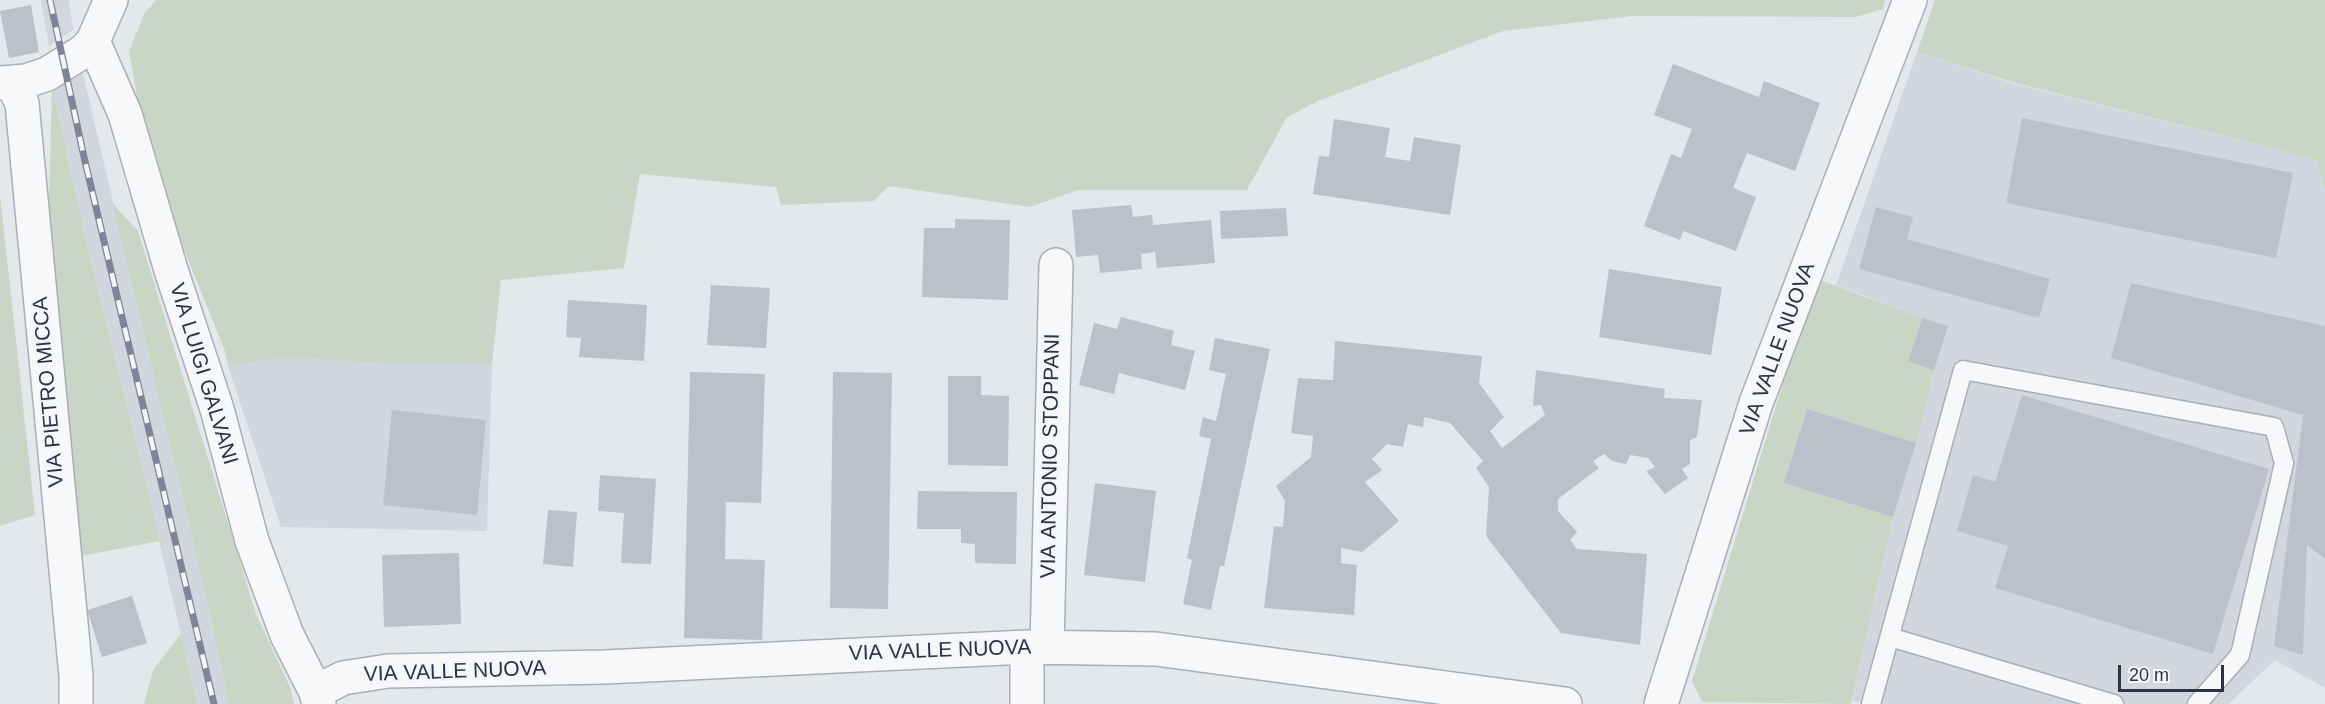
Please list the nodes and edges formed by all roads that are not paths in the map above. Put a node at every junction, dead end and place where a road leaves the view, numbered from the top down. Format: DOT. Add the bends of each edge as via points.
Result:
graph roads {
  1 [pos="111,0"];
  2 [pos="1910,0"];
  3 [pos="93,40"];
  4 [pos="6,83"];
  5 [pos="1056,265"];
  6 [pos="1890,637"];
  7 [pos="1037,647"];
  8 [pos="1420,694"];
  9 [pos="318,698"];
  10 [pos="76,704"];
  11 [pos="1028,704"];
  12 [pos="1565,704"];
  13 [pos="1661,704"];
  14 [pos="1871,704"];
  15 [pos="2114,704"];
  16 [pos="2197,704"];
  1 -- 3 [label="street"];
  2 -- 13 [label="street, VIA VALLE NUOVA" via="1756,403"];
  3 -- 4 [label="street" via="84,51 47,74"];
  3 -- 9 [label="street, VIA LUIGI GALVANI" via="125,114 217,409 252,542 287,635"];
  4 -- 10 [label="street, VIA PIETRO MICCA" via="22,103"];
  5 -- 7 [label="street, VIA ANTONIO STOPPANI"];
  6 -- 14 [label="lane"];
  6 -- 15 [label="lane"];
  6 -- 16 [label="lane" via="1963,370 2274,427 2284,464 2240,655"];
  7 -- 8 [label="street, VIA VALLE NUOVA" via="1156,649"];
  7 -- 9 [label="street, VIA VALLE NUOVA" via="605,667 388,671 343,678"];
  7 -- 11 [label="street, VIA ANTONIO STOPPANI"];
  8 -- 12 [label="street, VIA VALLE NUOVA"];
}
